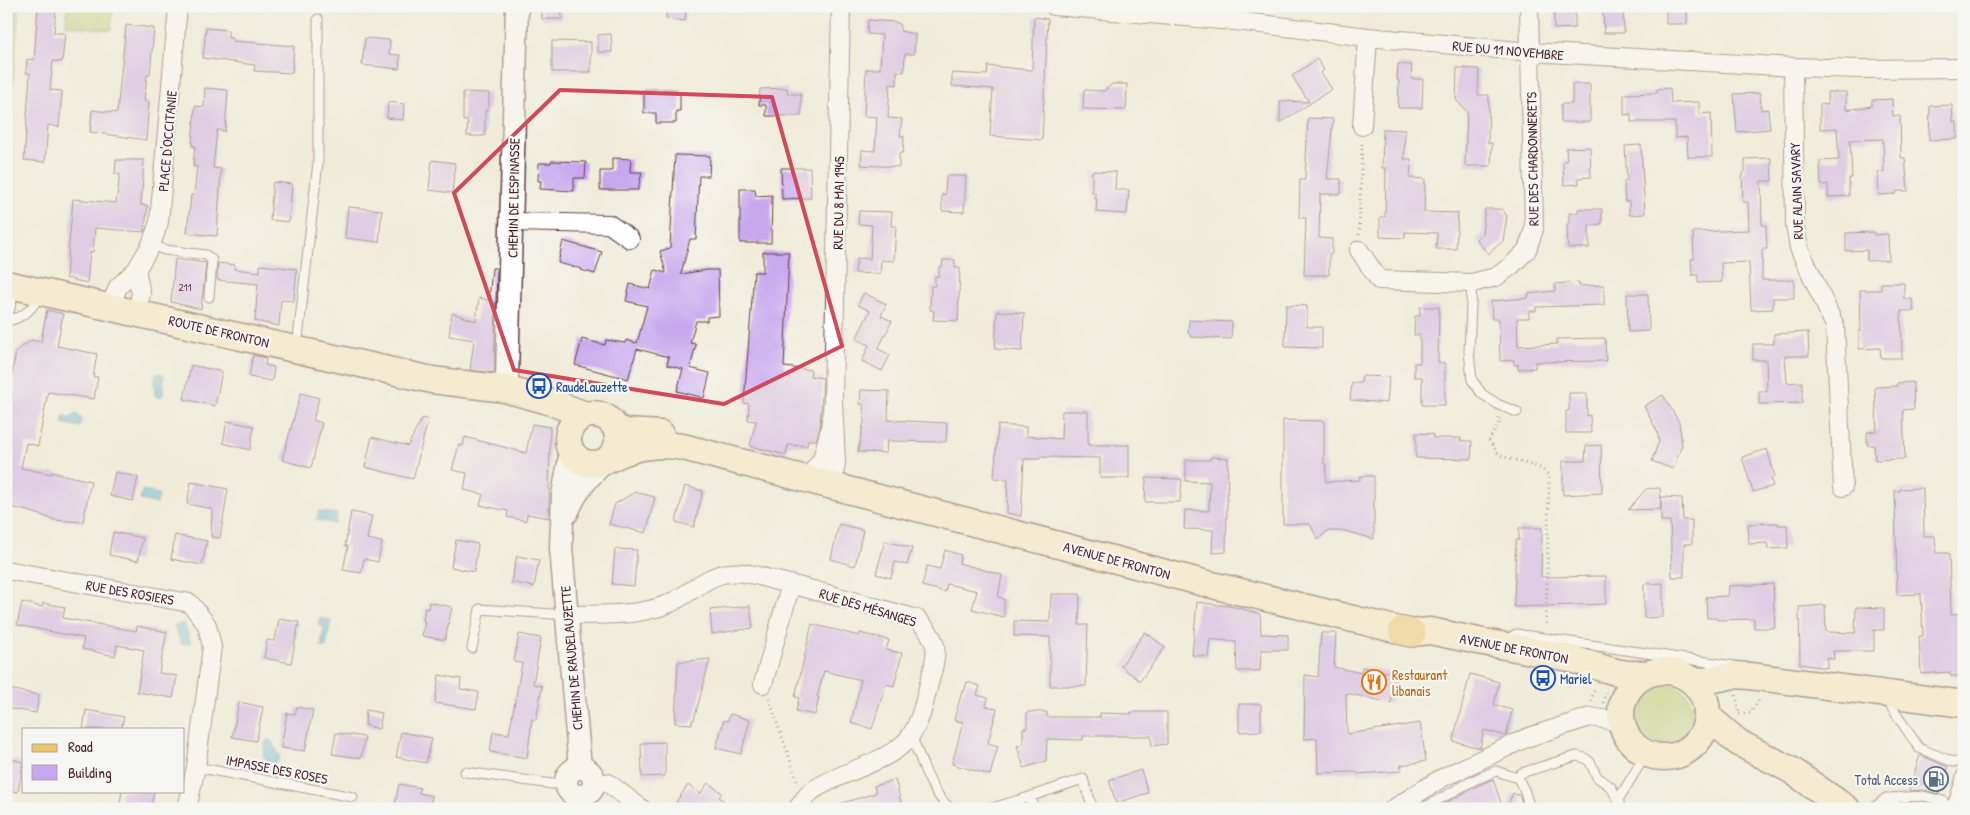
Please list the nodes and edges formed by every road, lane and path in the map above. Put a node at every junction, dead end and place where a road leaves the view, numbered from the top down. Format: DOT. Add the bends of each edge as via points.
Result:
graph roads {
  1 [pos="178,6"];
  2 [pos="517,6"];
  3 [pos="841,6"];
  4 [pos="1054,6"];
  5 [pos="1529,6"];
  6 [pos="1245,14"];
  7 [pos="318,19"];
  8 [pos="1368,37"];
  9 [pos="1530,52"];
  10 [pos="1793,66"];
  11 [pos="1964,68"];
  12 [pos="1362,126"];
  13 [pos="512,222"];
  14 [pos="630,240"];
  15 [pos="151,244"];
  16 [pos="1359,250"];
  17 [pos="136,270"];
  18 [pos="1472,283"];
  19 [pos="17,284"];
  20 [pos="209,298"];
  21 [pos="128,304"];
  22 [pos="166,310"];
  23 [pos="7,322"];
  24 [pos="271,343"];
  25 [pos="297,349"];
  26 [pos="432,380"];
  27 [pos="505,389"];
  28 [pos="1499,404"];
  29 [pos="1517,412"];
  30 [pos="586,415"];
  31 [pos="616,428"];
  32 [pos="569,442"];
  33 [pos="608,460"];
  34 [pos="824,474"];
  35 [pos="1843,487"];
  36 [pos="561,548"];
  37 [pos="6,570"];
  38 [pos="791,584"];
  39 [pos="567,615"];
  40 [pos="1412,629"];
  41 [pos="1546,634"];
  42 [pos="1487,643"];
  43 [pos="472,648"];
  44 [pos="1646,674"];
  45 [pos="1692,680"];
  46 [pos="1746,681"];
  47 [pos="764,684"];
  48 [pos="1596,687"];
  49 [pos="1888,694"];
  50 [pos="1964,704"];
  51 [pos="1591,708"];
  52 [pos="1707,711"];
  53 [pos="1621,712"];
  54 [pos="911,735"];
  55 [pos="1739,743"];
  56 [pos="1692,747"];
  57 [pos="1646,754"];
  58 [pos="1964,761"];
  59 [pos="196,766"];
  60 [pos="1964,768"];
  61 [pos="465,772"];
  62 [pos="1518,778"];
  63 [pos="580,787"];
  64 [pos="353,798"];
  65 [pos="1029,798"];
  66 [pos="1886,798"];
  67 [pos="800,804"];
  68 [pos="1619,804"];
  69 [pos="187,809"];
  70 [pos="642,809"];
  71 [pos="951,809"];
  72 [pos="988,809"];
  73 [pos="1036,809"];
  74 [pos="1093,809"];
  75 [pos="1393,809"];
  76 [pos="1422,809"];
  77 [pos="1530,809"];
  78 [pos="1847,809"];
  79 [pos="1873,809"];
  80 [pos="1902,809"];
  81 [pos="1951,809"];
  1 -- 15 [label="street, PLACE D'OCCITANIE" via="159,222"];
  2 -- 13 [label="street, CHEMIN DE LESPINASSE"];
  3 -- 34 [label="street, RUE DU 8 MAI 1945" via="833,400 836,463"];
  4 -- 6 [label="street, RUE DU 11 NOVEMBRE"];
  5 -- 9 [label="street, RUE DES CHARDONNERETS"];
  6 -- 8 [label="street, RUE DU 11 NOVEMBRE"];
  7 -- 25 [label="lane" via="318,162"];
  8 -- 9 [label="street, RUE DU 11 NOVEMBRE"];
  8 -- 12 [label="street"];
  9 -- 10 [label="street, RUE DU 11 NOVEMBRE"];
  9 -- 18 [label="street, RUE DES CHARDONNERETS" via="1534,229 1527,250 1511,266 1496,277"];
  10 -- 11 [label="street, RUE DU 11 NOVEMBRE"];
  10 -- 35 [label="street, RUE ALAIN SAVARY" via="1794,226 1799,248 1835,326"];
  12 -- 16 [label="path"];
  13 -- 14 [label="street" via="609,224"];
  13 -- 27 [label="street, CHEMIN DE LESPINASSE" via="508,378"];
  15 -- 17 [label="street, PLACE D'OCCITANIE"];
  15 -- 20 [label="lane" via="166,250 206,255 212,260"];
  16 -- 18 [label="street, RUE DES CHARDONNERETS" via="1379,280"];
  17 -- 21 [label="street" via="141,292"];
  17 -- 21 [label="street, PLACE D'OCCITANIE" via="118,287"];
  18 -- 28 [label="lane" via="1469,352 1472,380 1482,394"];
  19 -- 21 [label="main road, ROUTE DE FRONTON"];
  19 -- 21 [label="lane"];
  19 -- 23 [label="lane"];
  19 -- 23 [label="lane" via="34,306 20,319"];
  21 -- 24 [label="main road, ROUTE DE FRONTON"];
  22 -- 24 [label="lane" via="248,330"];
  24 -- 25 [label="main road, ROUTE DE FRONTON"];
  25 -- 26 [label="main road, ROUTE DE FRONTON"];
  26 -- 27 [label="main road"];
  26 -- 32 [label="main road" via="468,393 532,408 553,418"];
  27 -- 30 [label="main road"];
  28 -- 29 [label="lane"];
  28 -- 41 [label="path" via="1498,424 1490,440 1499,455 1541,468 1549,476"];
  30 -- 31 [label="main road" via="603,416"];
  30 -- 32 [label="main road" via="575,422"];
  31 -- 33 [label="main road" via="619,441 615,453"];
  31 -- 34 [label="main road, AVENUE DE FRONTON" via="626,432 681,436"];
  32 -- 33 [label="main road" via="580,462 600,464"];
  32 -- 36 [label="street, CHEMIN DE RAUDELAUZETTE"];
  33 -- 34 [label="main road, AVENUE DE FRONTON" via="638,447 666,445"];
  33 -- 36 [label="street, CHEMIN DE RAUDELAUZETTE" via="585,480 573,498 565,517"];
  34 -- 40 [label="main road, AVENUE DE FRONTON" via="1208,584"];
  36 -- 39 [label="street, CHEMIN DE RAUDELAUZETTE"];
  37 -- 59 [label="street, RUE DES ROSIERS" via="190,603 207,625 212,647"];
  38 -- 39 [label="street, RUE DES MÉSANGES" via="740,572 727,573 714,576 670,603 648,611"];
  38 -- 47 [label="street"];
  38 -- 54 [label="street, RUE DES MÉSANGES" via="917,619 929,630 936,642 937,656 919,719"];
  39 -- 43 [label="lane" via="480,609"];
  39 -- 63 [label="street, CHEMIN DE RAUDELAUZETTE"];
  40 -- 42 [label="main road, AVENUE DE FRONTON"];
  40 -- 53 [label="main road, AVENUE DE FRONTON" via="1429,641 1592,677 1607,686"];
  42 -- 44 [label="main road, AVENUE DE FRONTON" via="1564,657 1628,674"];
  42 -- 46 [label="lane" via="1516,634 1724,664 1741,668"];
  44 -- 45 [label="main road, AVENUE DE FRONTON" via="1670,671"];
  44 -- 53 [label="main road" via="1631,685"];
  45 -- 46 [label="main road, AVENUE DE FRONTON" via="1705,681 1734,675"];
  45 -- 52 [label="main road" via="1702,692"];
  46 -- 49 [label="main road, AVENUE DE FRONTON" via="1776,680"];
  46 -- 52 [label="main road, AVENUE DE FRONTON"];
  47 -- 67 [label="path"];
  48 -- 51 [label="path"];
  49 -- 50 [label="main road, AVENUE DE FRONTON"];
  49 -- 58 [label="lane" via="1892,708 1919,748 1953,762"];
  52 -- 55 [label="main road"];
  52 -- 56 [label="main road" via="1705,727"];
  53 -- 57 [label="main road, AVENUE DE FRONTON" via="1625,735"];
  53 -- 75 [label="street" via="1590,717 1526,738 1440,779"];
  54 -- 67 [label="street, RUE DES MÉSANGES" via="884,756 821,785"];
  54 -- 71 [label="lane" via="935,790"];
  55 -- 56 [label="main road"];
  55 -- 78 [label="main road" via="1791,770"];
  56 -- 57 [label="main road" via="1670,757"];
  57 -- 68 [label="lane"];
  59 -- 64 [label="lane, IMPASSE DES ROSES"];
  59 -- 69 [label="street, RUE DES ROSIERS"];
  60 -- 81 [label="lane"];
  61 -- 63 [label="lane"];
  62 -- 68 [label="lane" via="1521,773 1576,756 1585,758 1597,777 1611,787"];
  62 -- 76 [label="lane" via="1496,770"];
  62 -- 77 [label="lane"];
  63 -- 70 [label="street" via="608,783"];
  65 -- 72 [label="lane"];
  65 -- 73 [label="lane"];
  65 -- 74 [label="lane" via="1082,779"];
  66 -- 79 [label="lane"];
  66 -- 80 [label="lane"];
  66 -- 81 [label="lane" via="1924,796 1944,801"];
}
